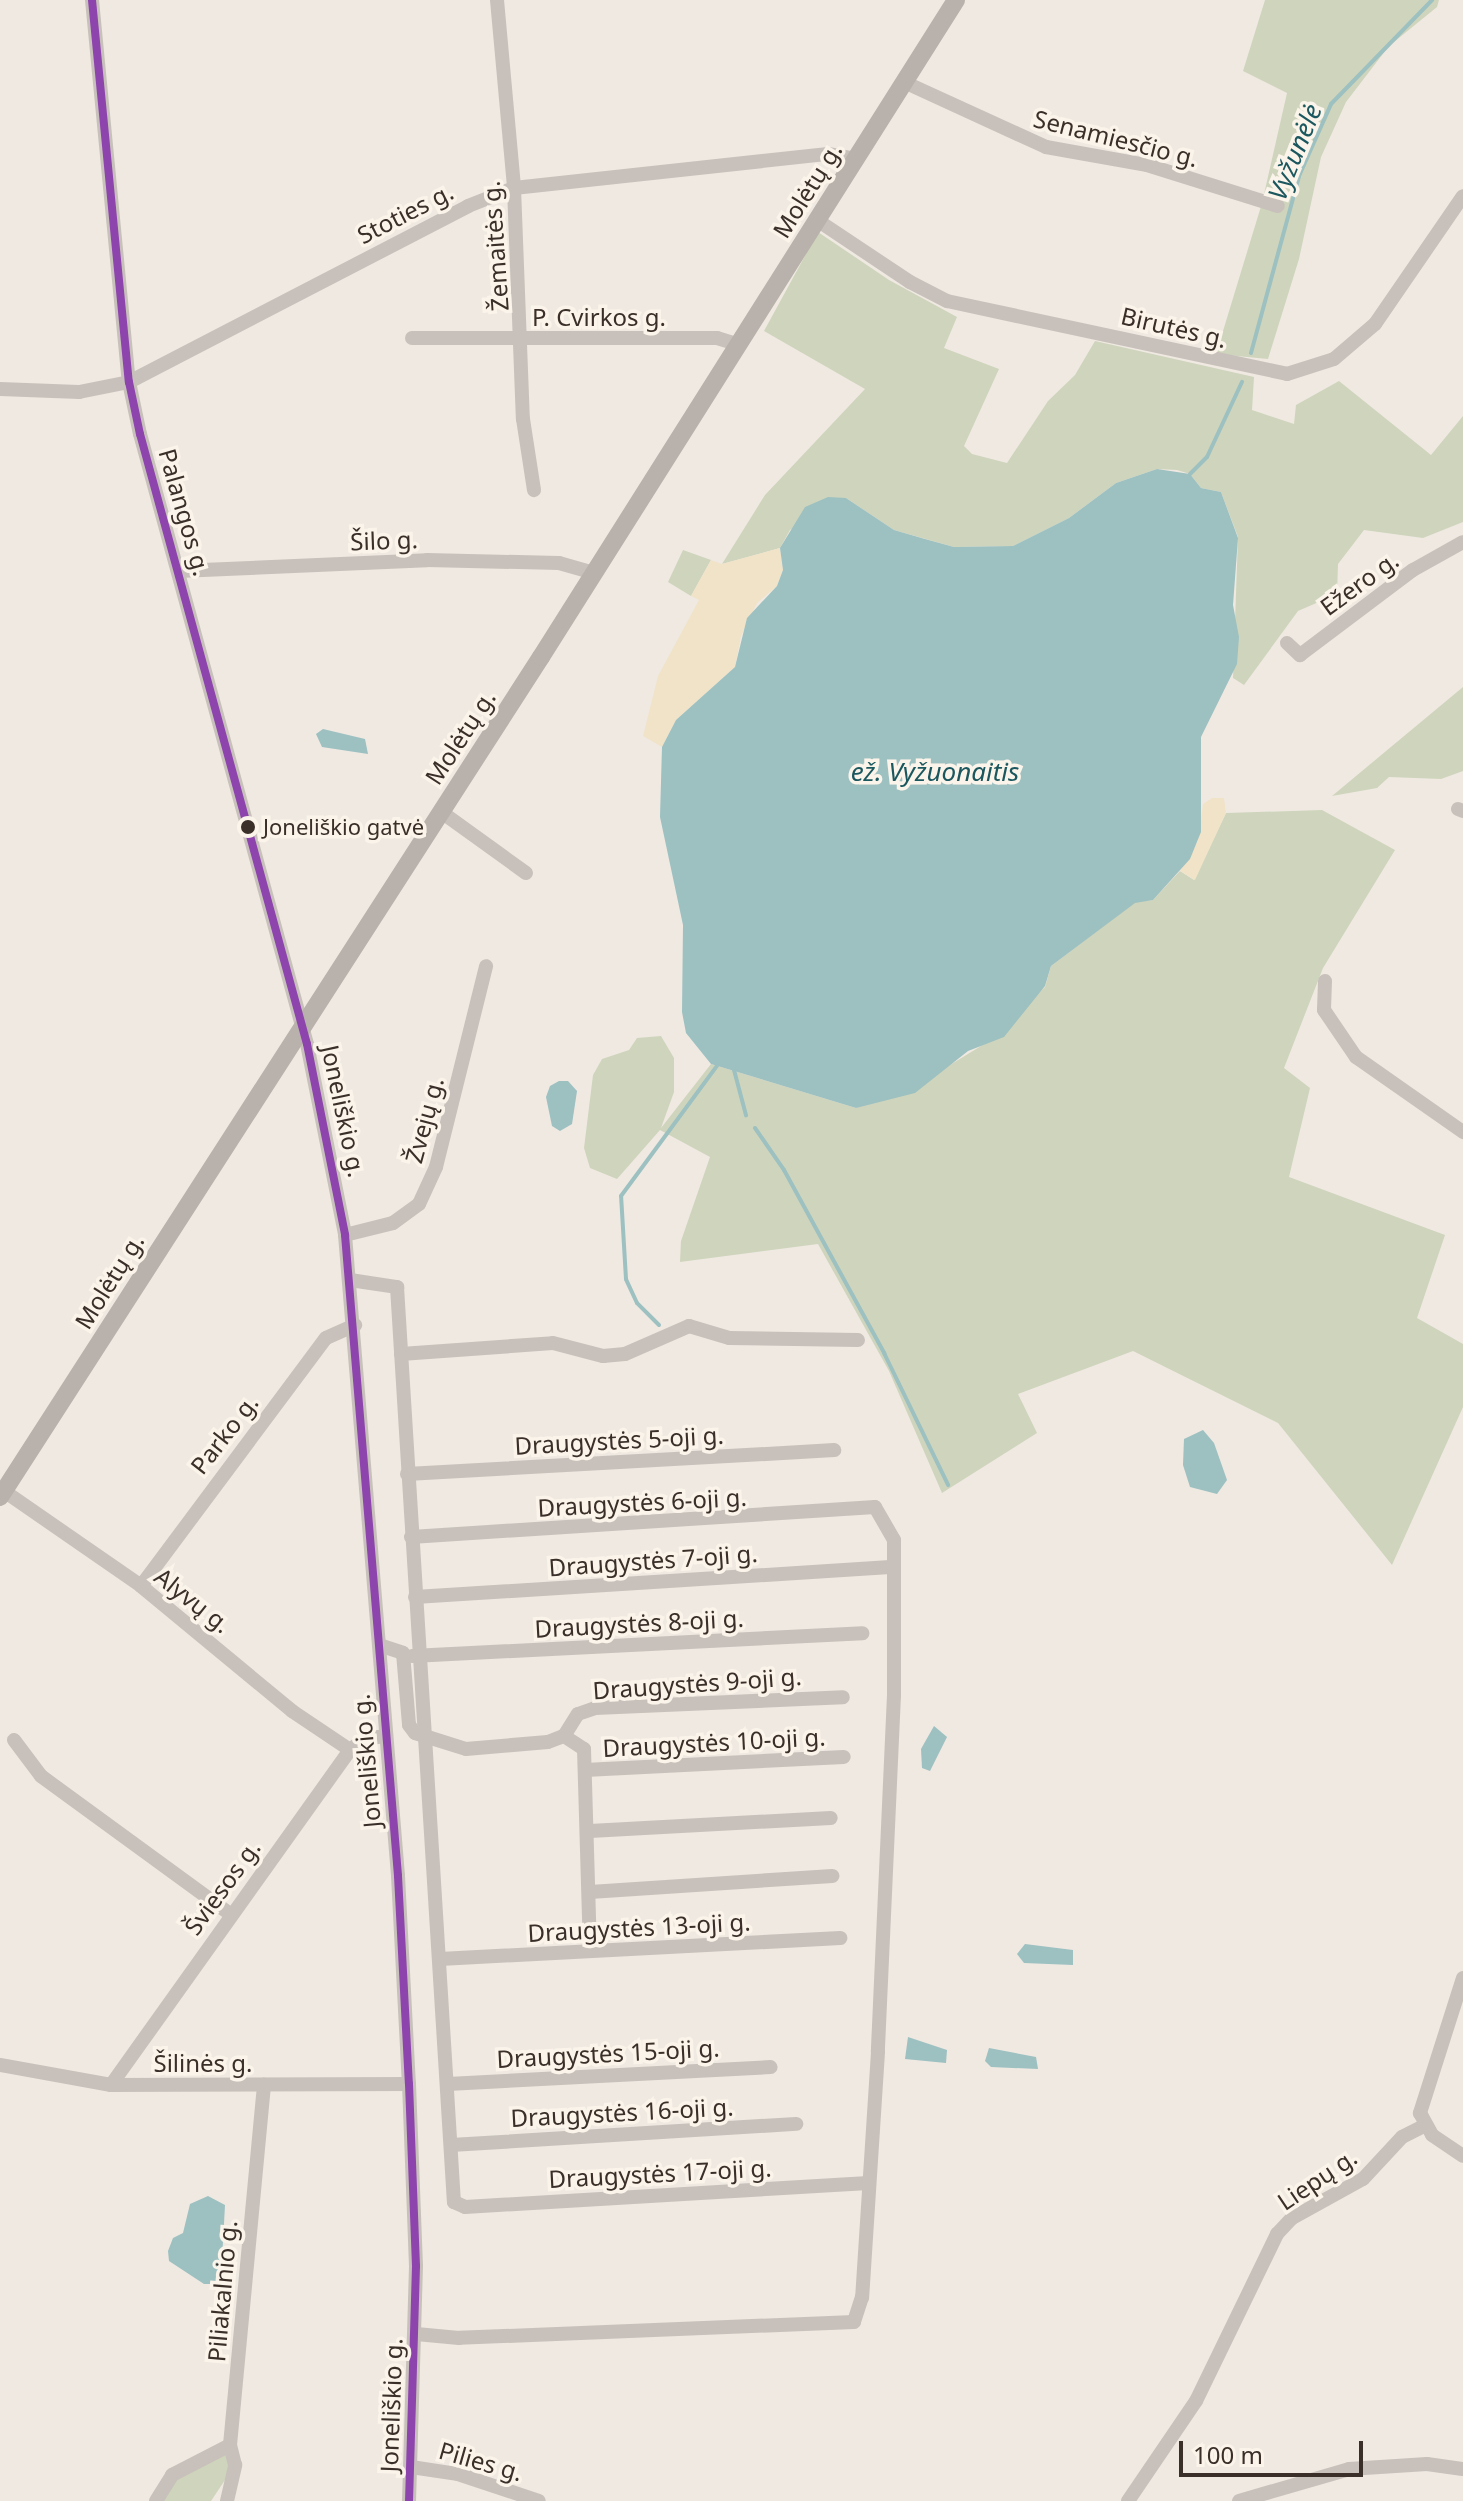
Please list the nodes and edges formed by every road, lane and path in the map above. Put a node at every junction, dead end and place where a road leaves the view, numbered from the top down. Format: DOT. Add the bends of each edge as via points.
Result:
graph roads {
  1 [pos="92,0"];
  2 [pos="497,0"];
  3 [pos="956,0"];
  4 [pos="904,82"];
  5 [pos="855,159"];
  6 [pos="514,188"];
  7 [pos="1463,196"];
  8 [pos="1278,206"];
  9 [pos="817,220"];
  10 [pos="412,338"];
  11 [pos="523,339"];
  12 [pos="737,344"];
  13 [pos="129,382"];
  14 [pos="0,389"];
  15 [pos="534,490"];
  16 [pos="1463,542"];
  17 [pos="179,571"];
  18 [pos="590,572"];
  19 [pos="1287,643"];
  20 [pos="440,811"];
  21 [pos="526,873"];
  22 [pos="486,966"];
  23 [pos="1325,981"];
  24 [pos="302,1023"];
  25 [pos="1463,1132"];
  26 [pos="345,1235"];
  27 [pos="350,1280"];
  28 [pos="355,1325"];
  29 [pos="858,1340"];
  30 [pos="401,1354"];
  31 [pos="834,1450"];
  32 [pos="407,1474"];
  33 [pos="2,1494"];
  34 [pos="411,1537"];
  35 [pos="894,1567"];
  36 [pos="141,1586"];
  37 [pos="415,1597"];
  38 [pos="862,1633"];
  39 [pos="379,1645"];
  40 [pos="403,1653"];
  41 [pos="419,1658"];
  42 [pos="843,1697"];
  43 [pos="386,1736"];
  44 [pos="564,1736"];
  45 [pos="424,1739"];
  46 [pos="14,1740"];
  47 [pos="350,1750"];
  48 [pos="844,1757"];
  49 [pos="585,1770"];
  50 [pos="831,1818"];
  51 [pos="590,1831"];
  52 [pos="832,1876"];
  53 [pos="590,1892"];
  54 [pos="229,1913"];
  55 [pos="840,1938"];
  56 [pos="590,1951"];
  57 [pos="440,1959"];
  58 [pos="1463,1978"];
  59 [pos="0,2065"];
  60 [pos="771,2067"];
  61 [pos="409,2084"];
  62 [pos="448,2084"];
  63 [pos="111,2085"];
  64 [pos="264,2085"];
  65 [pos="796,2124"];
  66 [pos="1424,2126"];
  67 [pos="451,2145"];
  68 [pos="1463,2156"];
  69 [pos="868,2183"];
  70 [pos="416,2334"];
  71 [pos="230,2445"];
  72 [pos="411,2467"];
  73 [pos="1463,2469"];
  74 [pos="156,2501"];
  75 [pos="227,2501"];
  76 [pos="409,2501"];
  77 [pos="539,2501"];
  78 [pos="1128,2501"];
  79 [pos="1239,2501"];
  1 -- 13 [label="street, Palangos g."];
  2 -- 6 [label="street, Žemaitės g."];
  3 -- 4 [label="street, Molėtų g."];
  4 -- 5 [label="street, Molėtų g."];
  4 -- 8 [label="street, Senamiesčio g." via="1046,147 1147,165"];
  5 -- 6 [label="street, Stoties g." via="828,154"];
  5 -- 9 [label="street, Molėtų g."];
  6 -- 11 [label="street, Žemaitės g."];
  6 -- 13 [label="street, Stoties g." via="468,206"];
  7 -- 9 [label="street, Birutės g." via="1375,324 1334,359 1287,374 947,301"];
  9 -- 12 [label="street, Molėtų g."];
  10 -- 11 [label="street, P. Cvirkos g."];
  11 -- 12 [label="street, P. Cvirkos g." via="717,338"];
  11 -- 15 [label="street, Žemaitės g." via="523,419"];
  12 -- 18 [label="street, Molėtų g."];
  13 -- 14 [label="street, Stoties g." via="79,392"];
  13 -- 17 [label="street, Palangos g."];
  16 -- 19 [label="street, Ežero g." via="1413,570 1300,655"];
  17 -- 18 [label="street, Šilo g." via="427,560 559,563"];
  17 -- 24 [label="street, Palangos g."];
  18 -- 20 [label="street, Molėtų g."];
  20 -- 21 [label="street"];
  20 -- 24 [label="street, Molėtų g."];
  22 -- 26 [label="street, Žvejų g." via="436,1167 419,1204 393,1223"];
  23 -- 25 [label="street" via="1324,1010 1356,1057"];
  24 -- 26 [label="street, Joneliškio g."];
  24 -- 33 [label="street, Molėtų g."];
  26 -- 27 [label="street, Joneliškio g."];
  27 -- 28 [label="street, Joneliškio g."];
  27 -- 30 [label="street" via="397,1287"];
  28 -- 36 [label="street, Parko g." via="326,1338"];
  28 -- 39 [label="street, Joneliškio g."];
  29 -- 30 [label="street" via="740,1339 689,1326 625,1354 603,1356 553,1343"];
  30 -- 32 [label="street"];
  31 -- 32 [label="street, Draugystės 5-oji g."];
  32 -- 34 [label="street"];
  33 -- 36 [label="street, Alyvų g."];
  34 -- 35 [label="street, Draugystės 6-oji g." via="875,1507 894,1540"];
  34 -- 37 [label="street"];
  35 -- 37 [label="street, Draugystės 7-oji g."];
  35 -- 69 [label="street" via="894,1695"];
  36 -- 47 [label="street, Alyvų g." via="292,1711"];
  37 -- 41 [label="street"];
  38 -- 41 [label="street, Draugystės 8-oji g."];
  39 -- 40 [label="street"];
  39 -- 43 [label="street, Joneliškio g."];
  40 -- 41 [label="street"];
  40 -- 45 [label="street" via="409,1725"];
  41 -- 45 [label="street"];
  42 -- 44 [label="street, Draugystės 9-oji g." via="595,1708 578,1714"];
  43 -- 47 [label="street" via="364,1739"];
  43 -- 61 [label="street, Joneliškio g."];
  44 -- 45 [label="street" via="466,1749"];
  44 -- 49 [label="street" via="584,1749"];
  45 -- 57 [label="street"];
  46 -- 54 [label="street" via="41,1776"];
  47 -- 54 [label="street, Šviesos g."];
  48 -- 49 [label="street, Draugystės 10-oji g."];
  49 -- 51 [label="street"];
  50 -- 51 [label="street"];
  51 -- 53 [label="street"];
  52 -- 53 [label="street"];
  53 -- 56 [label="street"];
  54 -- 63 [label="street, Šviesos g."];
  55 -- 56 [label="street, Draugystės 13-oji g."];
  56 -- 57 [label="street, Draugystės 13-oji g."];
  57 -- 62 [label="street"];
  58 -- 66 [label="street" via="1423,2090"];
  59 -- 63 [label="street, Šilinės g."];
  60 -- 62 [label="street, Draugystės 15-oji g."];
  61 -- 64 [label="street, Šilinės g."];
  61 -- 70 [label="street, Joneliškio g."];
  62 -- 67 [label="street"];
  63 -- 64 [label="street, Šilinės g."];
  64 -- 71 [label="street, Piliakalnio g."];
  65 -- 67 [label="street, Draugystės 16-oji g."];
  66 -- 68 [label="street"];
  66 -- 78 [label="street, Liepų g." via="1402,2137 1363,2179 1292,2218 1277,2234 1196,2401"];
  67 -- 69 [label="street, Draugystės 17-oji g." via="454,2202 465,2207"];
  69 -- 70 [label="street" via="862,2297 854,2322 459,2338"];
  70 -- 72 [label="street, Joneliškio g."];
  71 -- 74 [label="street" via="172,2475"];
  71 -- 75 [label="street, Piliakalnio g." via="235,2465"];
  72 -- 76 [label="street, Joneliškio g."];
  72 -- 77 [label="street, Pilies g." via="458,2474"];
  73 -- 79 [label="street" via="1427,2464 1349,2469"];
}
